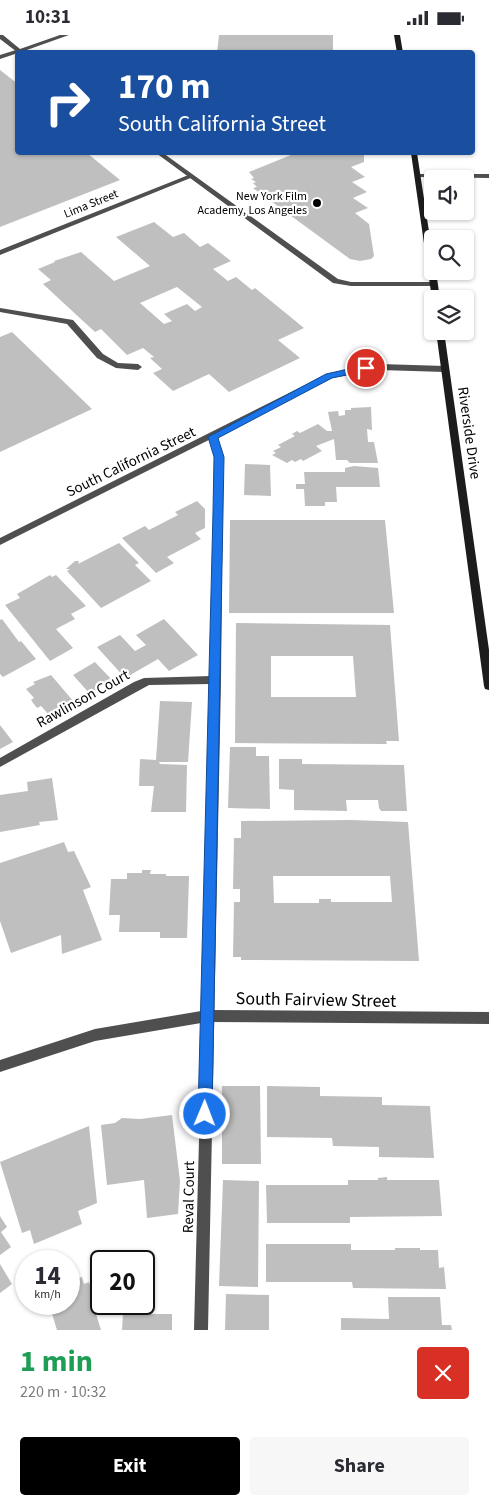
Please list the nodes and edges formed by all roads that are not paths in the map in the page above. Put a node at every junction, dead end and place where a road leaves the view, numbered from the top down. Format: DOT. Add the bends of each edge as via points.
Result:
graph roads {
  1 [pos="66,35"];
  2 [pos="397,35"];
  3 [pos="0,36"];
  4 [pos="18,50"];
  5 [pos="26,50"];
  6 [pos="400,50"];
  7 [pos="15,53"];
  8 [pos="0,57"];
  9 [pos="162,155"];
  10 [pos="414,155"];
  11 [pos="417,175"];
  12 [pos="488,175"];
  13 [pos="191,176"];
  14 [pos="0,253"];
  15 [pos="434,284"];
  16 [pos="435,290"];
  17 [pos="0,310"];
  18 [pos="441,340"];
  19 [pos="138,367"];
  20 [pos="445,369"];
  21 [pos="213,437"];
  22 [pos="0,542"];
  23 [pos="216,680"];
  24 [pos="489,686"];
  25 [pos="0,763"];
  26 [pos="207,1016"];
  27 [pos="489,1017"];
  28 [pos="0,1067"];
  29 [pos="201,1330"];
  1 -- 5 [label="street"];
  2 -- 6 [label="main road"];
  3 -- 4 [label="street"];
  7 -- 8 [label="street"];
  9 -- 13 [label="street"];
  10 -- 11 [label="main road"];
  11 -- 12 [label="street"];
  11 -- 15 [label="main road"];
  13 -- 14 [label="street, Lima Street"];
  13 -- 15 [label="street" via="336,281 351,284"];
  15 -- 16 [label="main road"];
  17 -- 19 [label="street" via="70,322 100,356 116,365"];
  18 -- 20 [label="main road, Riverside Drive"];
  20 -- 21 [label="street, South California Street" via="380,367 330,376"];
  20 -- 24 [label="main road, Riverside Drive"];
  21 -- 22 [label="street, South California Street"];
  21 -- 23 [label="street, Reval Court" via="219,457"];
  23 -- 25 [label="street, Rawlinson Court" via="148,681"];
  23 -- 26 [label="street, Reval Court"];
  26 -- 27 [label="street, South Fairview Street"];
  26 -- 28 [label="street, South Fairview Street" via="96,1035"];
  26 -- 29 [label="street, Reval Court"];
}
